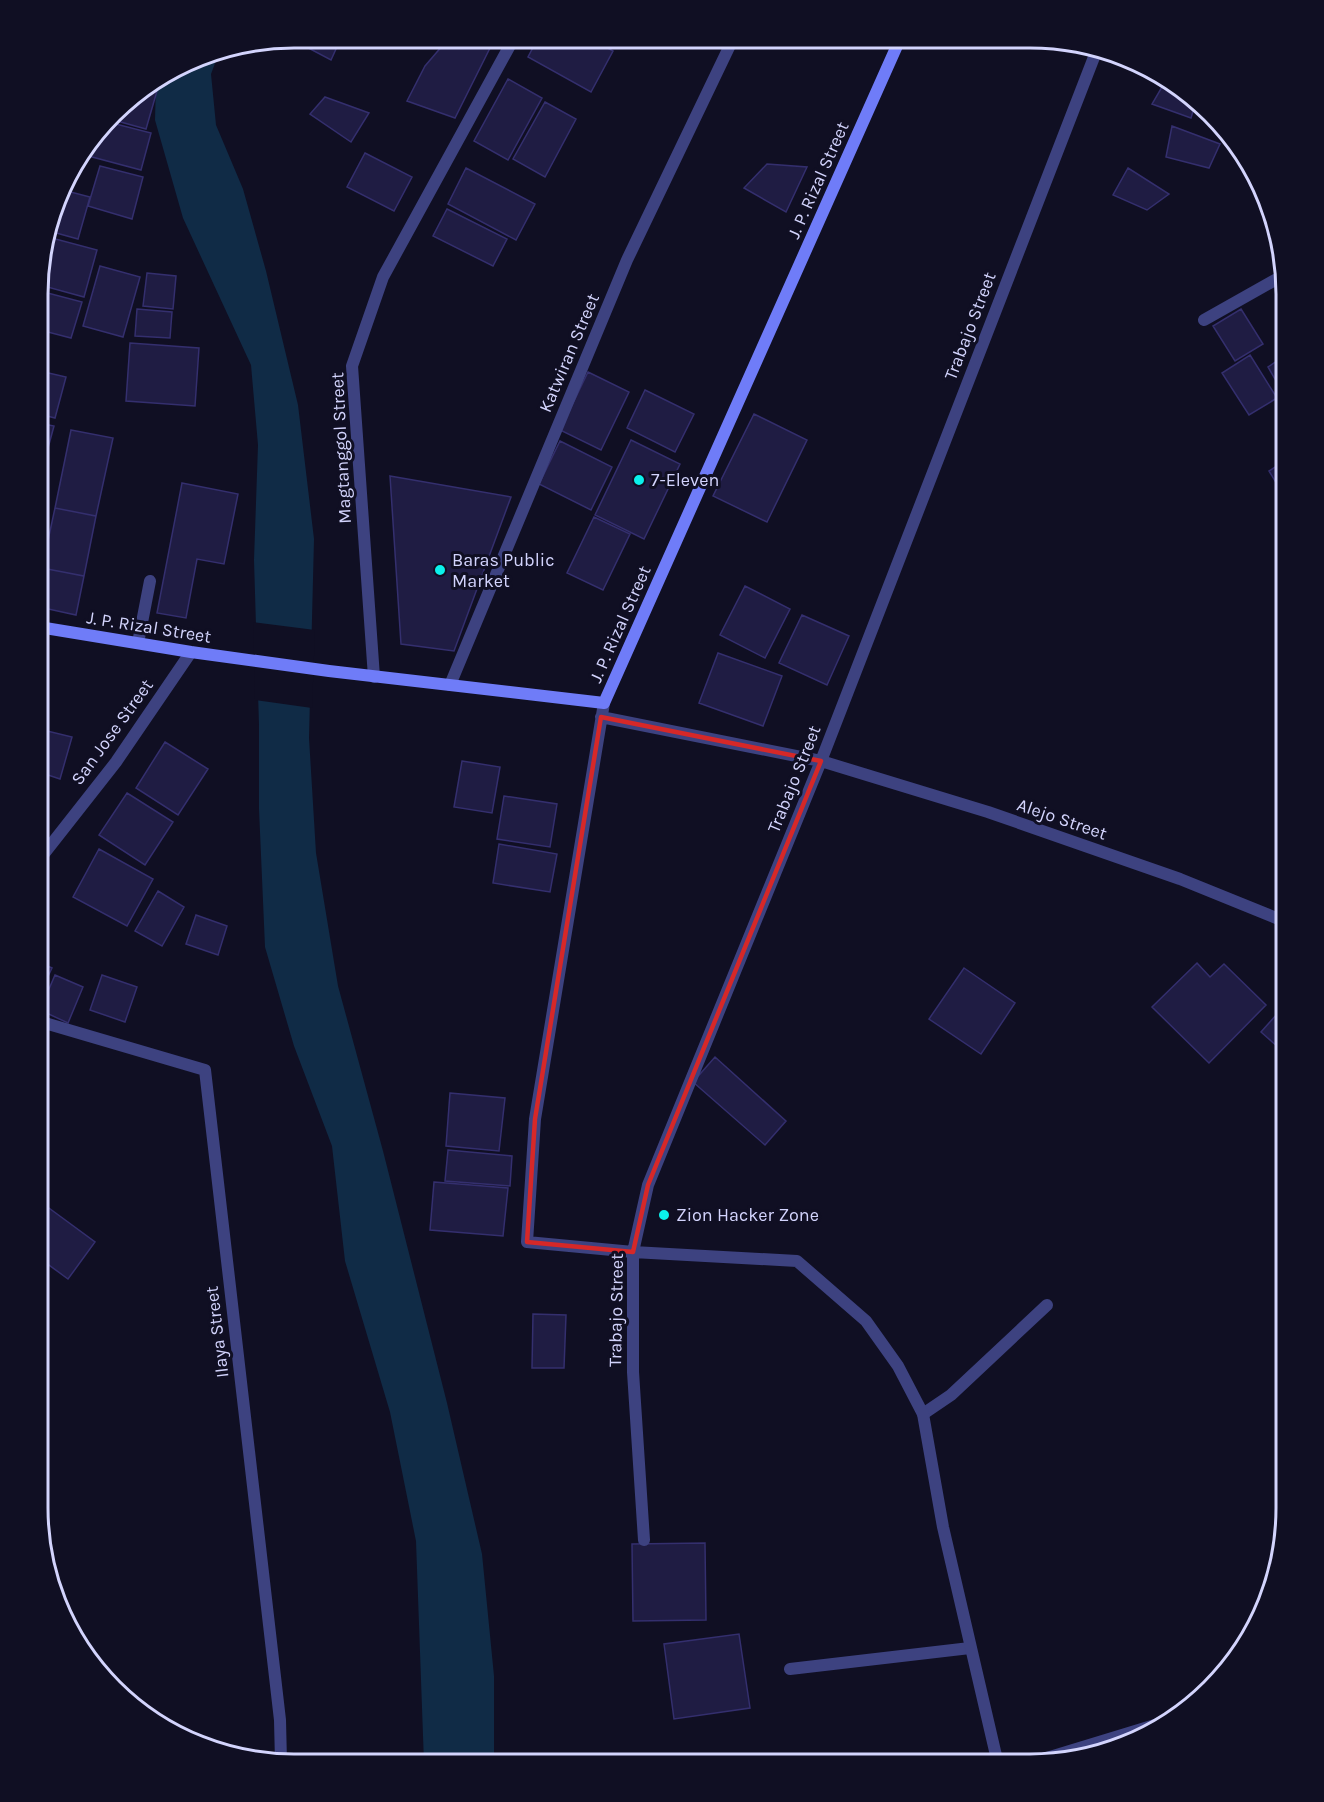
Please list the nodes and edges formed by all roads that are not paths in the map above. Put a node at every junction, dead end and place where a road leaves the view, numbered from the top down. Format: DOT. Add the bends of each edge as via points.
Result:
graph roads {
  1 [pos="509,48"];
  2 [pos="729,48"];
  3 [pos="896,48"];
  4 [pos="1094,56"];
  5 [pos="1275,280"];
  6 [pos="1204,320"];
  7 [pos="150,581"];
  8 [pos="48,629"];
  9 [pos="138,644"];
  10 [pos="191,652"];
  11 [pos="374,677"];
  12 [pos="450,685"];
  13 [pos="604,703"];
  14 [pos="601,717"];
  15 [pos="821,761"];
  16 [pos="48,849"];
  17 [pos="1276,918"];
  18 [pos="48,1024"];
  19 [pos="633,1252"];
  20 [pos="1047,1305"];
  21 [pos="923,1414"];
  22 [pos="644,1539"];
  23 [pos="970,1648"];
  24 [pos="790,1669"];
  25 [pos="1130,1733"];
  26 [pos="1073,1750"];
  27 [pos="281,1753"];
  28 [pos="996,1754"];
  1 -- 11 [label="street, Magtanggol Street" via="383,277 352,366"];
  2 -- 12 [label="street, Katwiran Street" via="627,260"];
  3 -- 13 [label="main road, J. P. Rizal Street"];
  4 -- 15 [label="street, Trabajo Street"];
  5 -- 6 [label="street"];
  7 -- 9 [label="street"];
  8 -- 9 [label="main road, J. P. Rizal Street"];
  9 -- 10 [label="main road, J. P. Rizal Street"];
  10 -- 11 [label="main road, J. P. Rizal Street"];
  10 -- 16 [label="street, San Jose Street" via="116,762"];
  11 -- 12 [label="main road, J. P. Rizal Street"];
  12 -- 13 [label="main road, J. P. Rizal Street"];
  13 -- 14 [label="street"];
  14 -- 15 [label="street, Alejo Street"];
  14 -- 19 [label="street" via="535,1119 526,1242"];
  15 -- 17 [label="street, Alejo Street" via="988,812 1180,879"];
  15 -- 19 [label="street, Trabajo Street" via="648,1185"];
  18 -- 27 [label="street, Ilaya Street" via="205,1070"];
  19 -- 21 [label="street" via="797,1261 866,1321 898,1366"];
  19 -- 22 [label="street, Trabajo Street" via="633,1371"];
  20 -- 21 [label="street" via="951,1395"];
  21 -- 23 [label="street"];
  23 -- 24 [label="street"];
  23 -- 28 [label="street"];
  25 -- 26 [label="street"];
}
